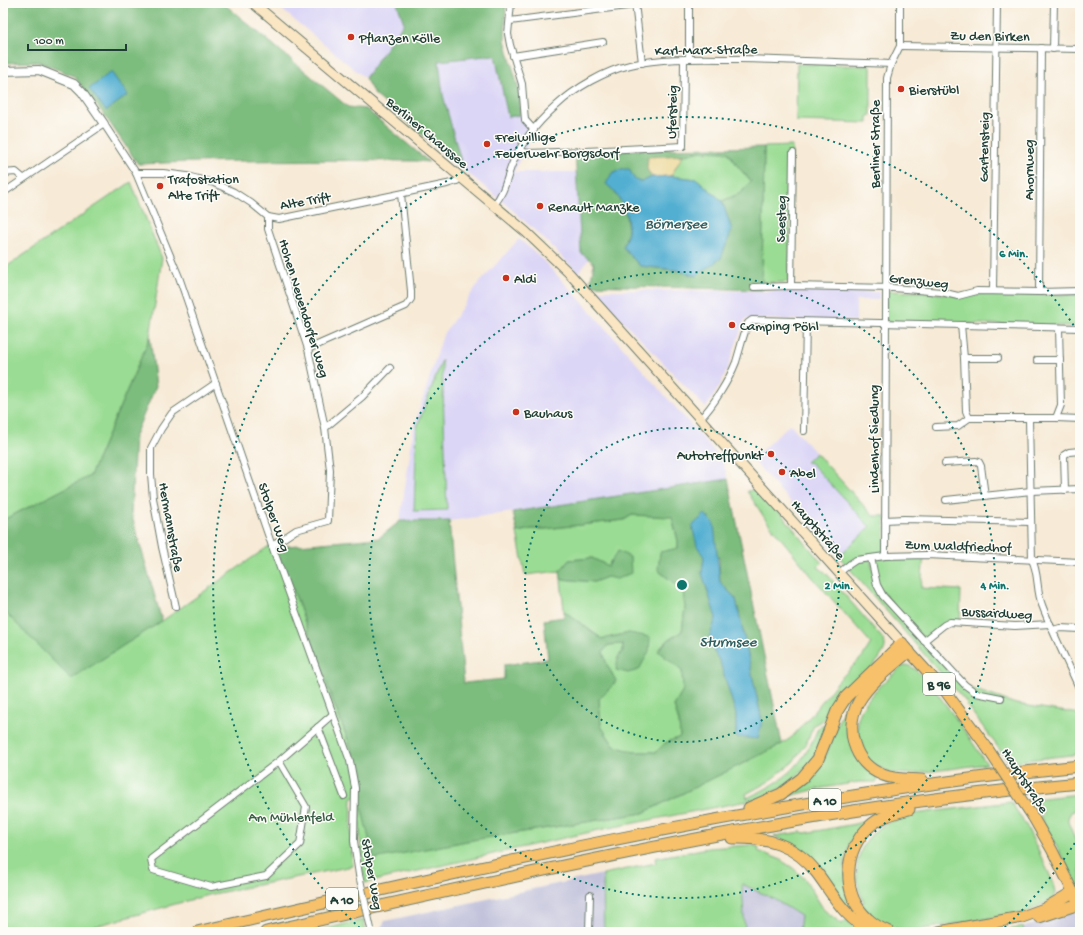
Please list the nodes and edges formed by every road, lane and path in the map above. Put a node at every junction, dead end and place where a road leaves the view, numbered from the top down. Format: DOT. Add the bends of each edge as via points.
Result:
graph roads {
  1 [pos="253,3"];
  2 [pos="511,3"];
  3 [pos="689,3"];
  4 [pos="900,3"];
  5 [pos="997,3"];
  6 [pos="1054,3"];
  7 [pos="635,4"];
  8 [pos="510,21"];
  9 [pos="603,42"];
  10 [pos="900,46"];
  11 [pos="996,48"];
  12 [pos="1041,48"];
  13 [pos="1054,49"];
  14 [pos="1080,49"];
  15 [pos="513,56"];
  16 [pos="687,59"];
  17 [pos="642,63"];
  18 [pos="891,64"];
  19 [pos="3,71"];
  20 [pos="104,124"];
  21 [pos="534,130"];
  22 [pos="519,151"];
  23 [pos="793,153"];
  24 [pos="3,173"];
  25 [pos="136,173"];
  26 [pos="460,177"];
  27 [pos="23,178"];
  28 [pos="3,193"];
  29 [pos="401,194"];
  30 [pos="494,204"];
  31 [pos="268,217"];
  32 [pos="791,286"];
  33 [pos="580,287"];
  34 [pos="754,287"];
  35 [pos="885,288"];
  36 [pos="993,291"];
  37 [pos="1080,291"];
  38 [pos="1039,292"];
  39 [pos="806,322"];
  40 [pos="887,323"];
  41 [pos="961,325"];
  42 [pos="1059,328"];
  43 [pos="1080,328"];
  44 [pos="308,349"];
  45 [pos="964,358"];
  46 [pos="998,358"];
  47 [pos="1037,360"];
  48 [pos="1060,360"];
  49 [pos="390,368"];
  50 [pos="216,383"];
  51 [pos="969,418"];
  52 [pos="1056,418"];
  53 [pos="1029,419"];
  54 [pos="1080,419"];
  55 [pos="700,420"];
  56 [pos="936,427"];
  57 [pos="325,428"];
  58 [pos="804,431"];
  59 [pos="1080,451"];
  60 [pos="945,463"];
  61 [pos="1080,489"];
  62 [pos="1065,490"];
  63 [pos="1031,491"];
  64 [pos="985,496"];
  65 [pos="946,500"];
  66 [pos="885,520"];
  67 [pos="1031,522"];
  68 [pos="272,546"];
  69 [pos="885,556"];
  70 [pos="871,558"];
  71 [pos="1032,560"];
  72 [pos="1080,562"];
  73 [pos="839,574"];
  74 [pos="176,607"];
  75 [pos="1052,627"];
  76 [pos="1080,629"];
  77 [pos="924,641"];
  78 [pos="906,647"];
  79 [pos="1080,690"];
  80 [pos="1001,698"];
  81 [pos="333,714"];
  82 [pos="318,727"];
  83 [pos="279,760"];
  84 [pos="1080,766"];
  85 [pos="955,781"];
  86 [pos="1080,783"];
  87 [pos="344,796"];
  88 [pos="948,798"];
  89 [pos="696,823"];
  90 [pos="691,840"];
  91 [pos="1073,892"];
  92 [pos="590,895"];
  93 [pos="1080,905"];
  94 [pos="371,931"];
  95 [pos="197,932"];
  96 [pos="266,932"];
  97 [pos="589,932"];
  98 [pos="873,932"];
  99 [pos="889,932"];
  100 [pos="939,932"];
  101 [pos="960,932"];
  1 -- 26 [label="main road, Berliner Chaussee"];
  2 -- 8 [label="street"];
  3 -- 16 [label="street"];
  4 -- 10 [label="street, Berliner Straße"];
  5 -- 11 [label="street, Gartensteig"];
  6 -- 13 [label="street"];
  7 -- 8 [label="street"];
  7 -- 17 [label="street"];
  8 -- 15 [label="street" via="508,34"];
  9 -- 15 [label="street"];
  10 -- 11 [label="street, Zu den Birken"];
  10 -- 18 [label="street, Berliner Straße"];
  11 -- 12 [label="street, Zu den Birken"];
  11 -- 36 [label="street, Gartensteig"];
  12 -- 13 [label="street, Zu den Birken"];
  12 -- 38 [label="street, Ahornweg"];
  13 -- 14 [label="street, Zu den Birken"];
  15 -- 21 [label="street" via="522,84 525,120"];
  16 -- 17 [label="street, Karl-Marx-Straße"];
  16 -- 18 [label="street, Karl-Marx-Straße"];
  16 -- 22 [label="street, Ufersteig" via="683,146 586,152"];
  17 -- 21 [label="street, Karl-Marx-Straße" via="611,72 573,92"];
  18 -- 35 [label="street, Berliner Straße" via="887,78"];
  19 -- 20 [label="street" via="39,70 74,84"];
  20 -- 25 [label="street, Stolper Weg"];
  20 -- 27 [label="street"];
  21 -- 22 [label="street, Karl-Marx-Straße"];
  22 -- 30 [label="street, Karl-Marx-Straße" via="502,194"];
  23 -- 32 [label="street, Seesteg"];
  24 -- 27 [label="street" via="16,172"];
  25 -- 31 [label="street, Alte Trift" via="187,176 214,183 234,192"];
  25 -- 50 [label="street, Stolper Weg" via="179,277"];
  26 -- 29 [label="street, Alte Trift" via="454,183"];
  26 -- 30 [label="main road, Berliner Chaussee"];
  27 -- 28 [label="street"];
  29 -- 31 [label="street, Alte Trift" via="279,218"];
  29 -- 44 [label="street" via="411,299 406,306"];
  30 -- 33 [label="main road, Berliner Chaussee" via="548,252"];
  31 -- 44 [label="street, Hohen Neuendorfer Weg" via="268,229"];
  32 -- 34 [label="street, Grenzweg"];
  32 -- 35 [label="street, Grenzweg"];
  33 -- 55 [label="main road, Hauptstraße"];
  35 -- 36 [label="street, Grenzweg" via="941,292 958,296 977,291"];
  35 -- 40 [label="street, Lindenhof Siedlung"];
  36 -- 38 [label="street, Grenzweg"];
  37 -- 38 [label="street, Grenzweg"];
  39 -- 40 [label="street"];
  39 -- 55 [label="street" via="752,320 748,323 736,362 708,411"];
  39 -- 58 [label="street"];
  40 -- 41 [label="street"];
  40 -- 66 [label="street, Lindenhof Siedlung"];
  41 -- 42 [label="street"];
  41 -- 45 [label="street"];
  42 -- 43 [label="street"];
  42 -- 48 [label="street"];
  44 -- 57 [label="street, Hohen Neuendorfer Weg"];
  45 -- 46 [label="street"];
  45 -- 51 [label="street" via="966,410"];
  47 -- 48 [label="street"];
  48 -- 52 [label="street" via="1061,405"];
  49 -- 57 [label="street" via="362,397"];
  50 -- 68 [label="street, Stolper Weg"];
  50 -- 74 [label="street, Hermannstraße" via="172,413 151,448 153,498"];
  51 -- 53 [label="street"];
  51 -- 56 [label="street" via="958,426"];
  52 -- 53 [label="street"];
  52 -- 54 [label="street"];
  53 -- 63 [label="street"];
  55 -- 73 [label="main road, Hauptstraße"];
  57 -- 68 [label="street, Hohen Neuendorfer Weg" via="330,470 328,521 296,530"];
  59 -- 62 [label="street" via="1064,455"];
  60 -- 64 [label="street" via="979,462"];
  61 -- 62 [label="street"];
  62 -- 63 [label="street"];
  63 -- 64 [label="street"];
  63 -- 67 [label="street"];
  64 -- 65 [label="street"];
  66 -- 67 [label="street, Zum Waldfriedhof" via="904,518"];
  66 -- 69 [label="street, Lindenhof Siedlung"];
  67 -- 71 [label="street"];
  68 -- 81 [label="street, Stolper Weg"];
  69 -- 70 [label="street, Zum Waldfriedhof"];
  69 -- 71 [label="street, Zum Waldfriedhof" via="927,555"];
  70 -- 73 [label="street, Zum Waldfriedhof" via="853,562"];
  70 -- 77 [label="street" via="880,592"];
  71 -- 72 [label="street, Zum Waldfriedhof"];
  71 -- 75 [label="street" via="1039,596"];
  73 -- 78 [label="main road, Hauptstraße"];
  75 -- 76 [label="street, Bussardweg"];
  75 -- 77 [label="street, Bussardweg" via="952,622 944,625"];
  75 -- 79 [label="street"];
  77 -- 80 [label="street" via="969,688 979,694"];
  78 -- 85 [label="highway" via="859,701 851,725 854,743 865,763 884,776 897,779"];
  78 -- 89 [label="highway" via="846,697 818,759 793,786 752,807"];
  78 -- 91 [label="main road, Hauptstraße / B 96, bridge" via="945,691 986,746 1033,817"];
  81 -- 82 [label="street"];
  81 -- 94 [label="street, Stolper Weg, bridge" via="355,780 354,841"];
  82 -- 83 [label="street"];
  82 -- 87 [label="street"];
  83 -- 83 [label="street" via="151,859 153,870 211,887 266,876 300,844 306,807"];
  84 -- 85 [label="highway, A 10"];
  85 -- 89 [label="highway, A 10" via="798,804"];
  86 -- 88 [label="highway, A 10"];
  88 -- 90 [label="highway, A 10" via="855,811"];
  88 -- 99 [label="highway" via="884,817 870,826 854,847 848,877 854,899 868,919"];
  89 -- 95 [label="highway, A 10" via="488,866"];
  90 -- 96 [label="highway, A 10"];
  90 -- 98 [label="highway" via="753,838 784,845 811,865 845,913"];
  91 -- 93 [label="main road, Hauptstraße / B 96"];
  91 -- 100 [label="highway" via="1044,909 1022,917"];
  92 -- 97 [label="street"];
  93 -- 101 [label="highway" via="1021,922"];
}
